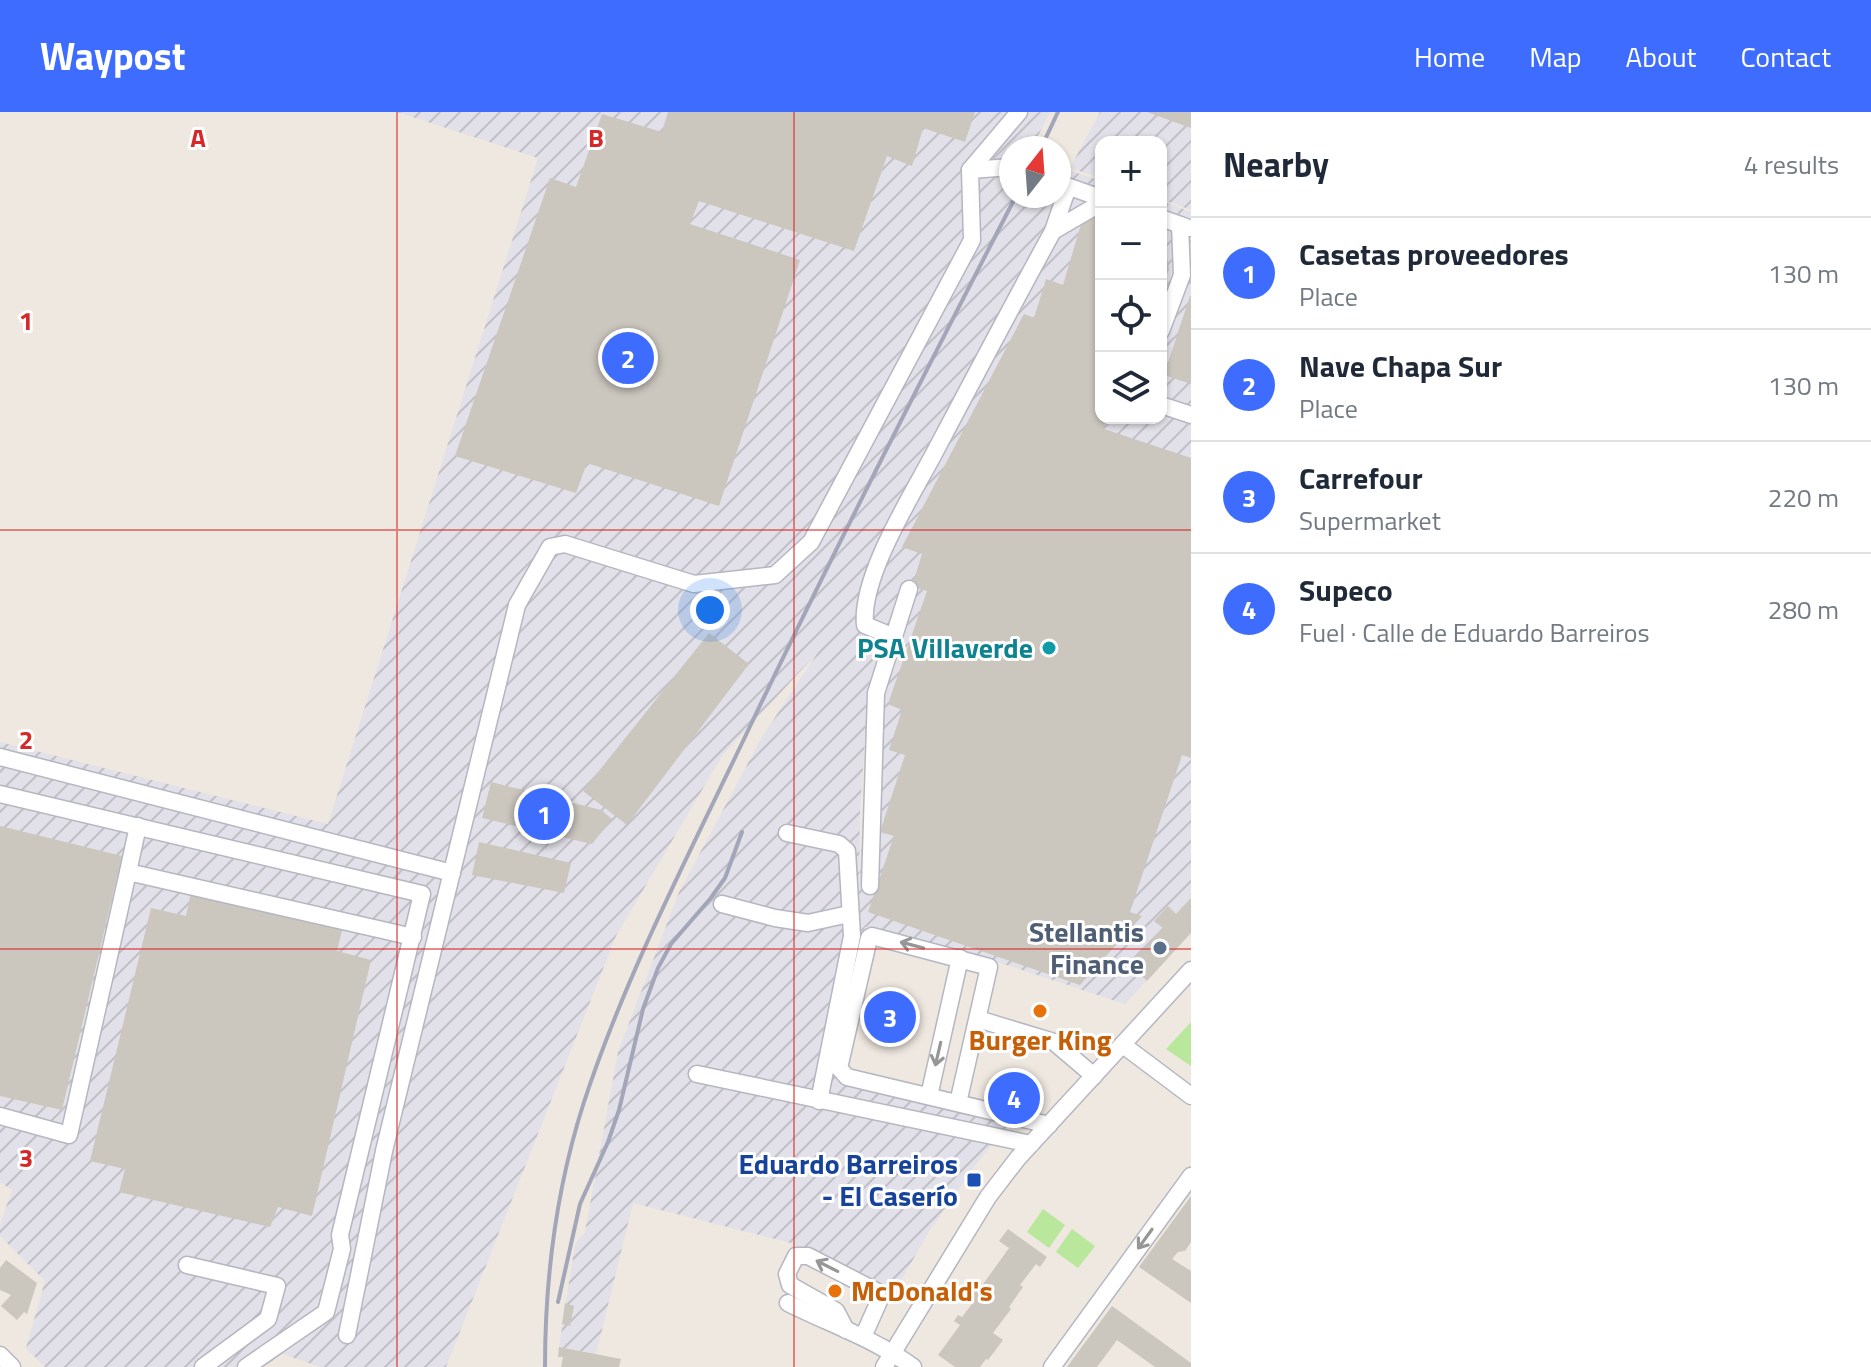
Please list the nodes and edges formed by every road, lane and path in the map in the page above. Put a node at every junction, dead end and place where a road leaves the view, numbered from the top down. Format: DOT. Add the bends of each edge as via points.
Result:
graph roads {
  1 [pos="1019,112"];
  2 [pos="999,168"];
  3 [pos="970,170"];
  4 [pos="1071,188"];
  5 [pos="1095,198"];
  6 [pos="1095,205"];
  7 [pos="1058,208"];
  8 [pos="1167,220"];
  9 [pos="1186,227"];
  10 [pos="1053,231"];
  11 [pos="1187,269"];
  12 [pos="1167,317"];
  13 [pos="1167,407"];
  14 [pos="1191,415"];
  15 [pos="909,589"];
  16 [pos="894,637"];
  17 [pos="0,757"];
  18 [pos="0,794"];
  19 [pos="138,826"];
  20 [pos="787,833"];
  21 [pos="128,872"];
  22 [pos="452,873"];
  23 [pos="870,886"];
  24 [pos="722,904"];
  25 [pos="849,914"];
  26 [pos="413,937"];
  27 [pos="960,958"];
  28 [pos="1191,970"];
  29 [pos="978,1019"];
  30 [pos="1123,1045"];
  31 [pos="697,1074"];
  32 [pos="1094,1076"];
  33 [pos="929,1096"];
  34 [pos="1191,1096"];
  35 [pos="819,1101"];
  36 [pos="958,1103"];
  37 [pos="0,1116"];
  38 [pos="1049,1125"];
  39 [pos="1031,1144"];
  40 [pos="1191,1176"];
  41 [pos="187,1265"];
  42 [pos="788,1303"];
  43 [pos="846,1330"];
  44 [pos="347,1335"];
  45 [pos="863,1337"];
  46 [pos="0,1355"];
  47 [pos="888,1360"];
  48 [pos="12,1367"];
  49 [pos="203,1367"];
  50 [pos="246,1367"];
  51 [pos="913,1367"];
  52 [pos="1052,1367"];
  1 -- 3 [label="street"];
  2 -- 3 [label="street"];
  3 -- 22 [label="street" via="972,240 811,542 775,575 694,584 565,544 550,547 517,605"];
  4 -- 5 [label="street"];
  6 -- 10 [label="street"];
  7 -- 10 [label="street"];
  8 -- 9 [label="street"];
  9 -- 11 [label="street"];
  10 -- 16 [label="street" via="887,541 864,614 865,625"];
  11 -- 12 [label="street"];
  13 -- 14 [label="street"];
  15 -- 16 [label="street"];
  16 -- 23 [label="street" via="876,693"];
  17 -- 22 [label="street"];
  18 -- 19 [label="street"];
  19 -- 21 [label="street"];
  19 -- 26 [label="street" via="422,894"];
  20 -- 25 [label="street" via="839,844 847,851"];
  21 -- 26 [label="street"];
  21 -- 37 [label="street" via="69,1135"];
  22 -- 44 [label="street" via="384,1151"];
  24 -- 25 [label="street" via="808,923"];
  25 -- 35 [label="street" via="852,936"];
  26 -- 50 [label="street" via="326,1312"];
  27 -- 29 [label="street" via="989,967"];
  27 -- 33 [label="street, one-way"];
  27 -- 33 [label="street, one-way" via="869,938 839,1068 847,1077"];
  28 -- 30 [label="street"];
  29 -- 32 [label="street" via="1054,1042"];
  29 -- 36 [label="street"];
  30 -- 32 [label="street"];
  30 -- 34 [label="street"];
  31 -- 35 [label="street"];
  32 -- 38 [label="street"];
  33 -- 36 [label="street"];
  35 -- 39 [label="street"];
  36 -- 38 [label="street"];
  38 -- 39 [label="street"];
  39 -- 47 [label="street" via="974,1215"];
  40 -- 52 [label="street, one-way"];
  41 -- 49 [label="street" via="277,1286 268,1319"];
  42 -- 43 [label="street"];
  43 -- 45 [label="street"];
  45 -- 43 [label="street, one-way" via="879,1301 876,1291 808,1256 796,1256 787,1274 790,1285 836,1311"];
  45 -- 47 [label="street"];
  46 -- 48 [label="street"];
  47 -- 51 [label="street"];
}
